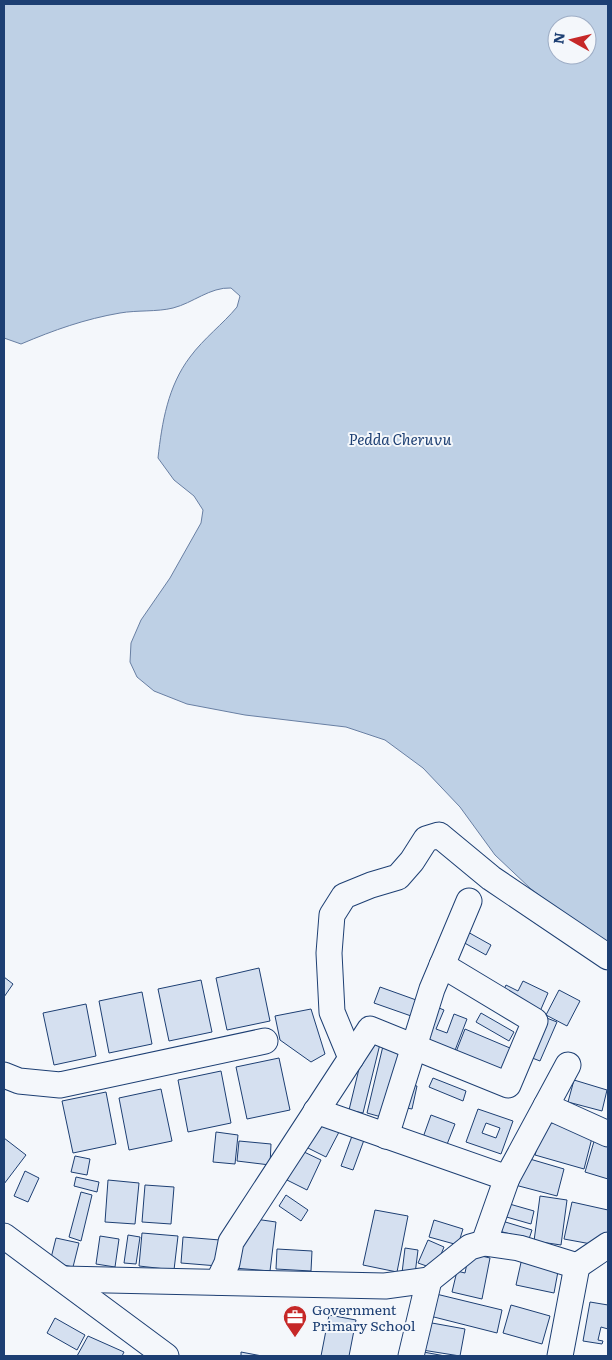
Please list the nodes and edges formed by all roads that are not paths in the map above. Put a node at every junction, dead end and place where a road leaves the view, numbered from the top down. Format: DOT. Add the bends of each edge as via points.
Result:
graph roads {
  1 [pos="469,901"];
  2 [pos="608,957"];
  3 [pos="442,965"];
  4 [pos="264,1041"];
  5 [pos="414,1047"];
  6 [pos="351,1058"];
  7 [pos="568,1065"];
  8 [pos="4,1075"];
  9 [pos="546,1106"];
  10 [pos="316,1111"];
  11 [pos="608,1134"];
  12 [pos="386,1136"];
  13 [pos="507,1178"];
  14 [pos="4,1236"];
  15 [pos="484,1243"];
  16 [pos="608,1246"];
  17 [pos="577,1266"];
  18 [pos="63,1279"];
  19 [pos="429,1280"];
  20 [pos="218,1282"];
  21 [pos="166,1356"];
  22 [pos="411,1356"];
  23 [pos="560,1356"];
  1 -- 3 [label="street"];
  2 -- 6 [label="street" via="491,878 439,835 426,839 398,877 344,896 332,915 329,953 332,1012"];
  3 -- 5 [label="street"];
  3 -- 5 [label="street" via="536,1021 508,1085"];
  4 -- 8 [label="street" via="60,1085 19,1081"];
  5 -- 6 [label="street" via="370,1029"];
  5 -- 12 [label="street"];
  6 -- 10 [label="street"];
  7 -- 9 [label="street"];
  9 -- 11 [label="street"];
  9 -- 13 [label="street"];
  10 -- 12 [label="street"];
  10 -- 20 [label="street" via="231,1242 227,1263"];
  12 -- 13 [label="street"];
  13 -- 15 [label="street"];
  14 -- 18 [label="street"];
  15 -- 17 [label="street" via="519,1248"];
  15 -- 19 [label="street" via="470,1247"];
  16 -- 17 [label="street"];
  17 -- 23 [label="street"];
  18 -- 20 [label="street"];
  18 -- 21 [label="street"];
  19 -- 20 [label="street" via="385,1286"];
  19 -- 22 [label="street"];
}
